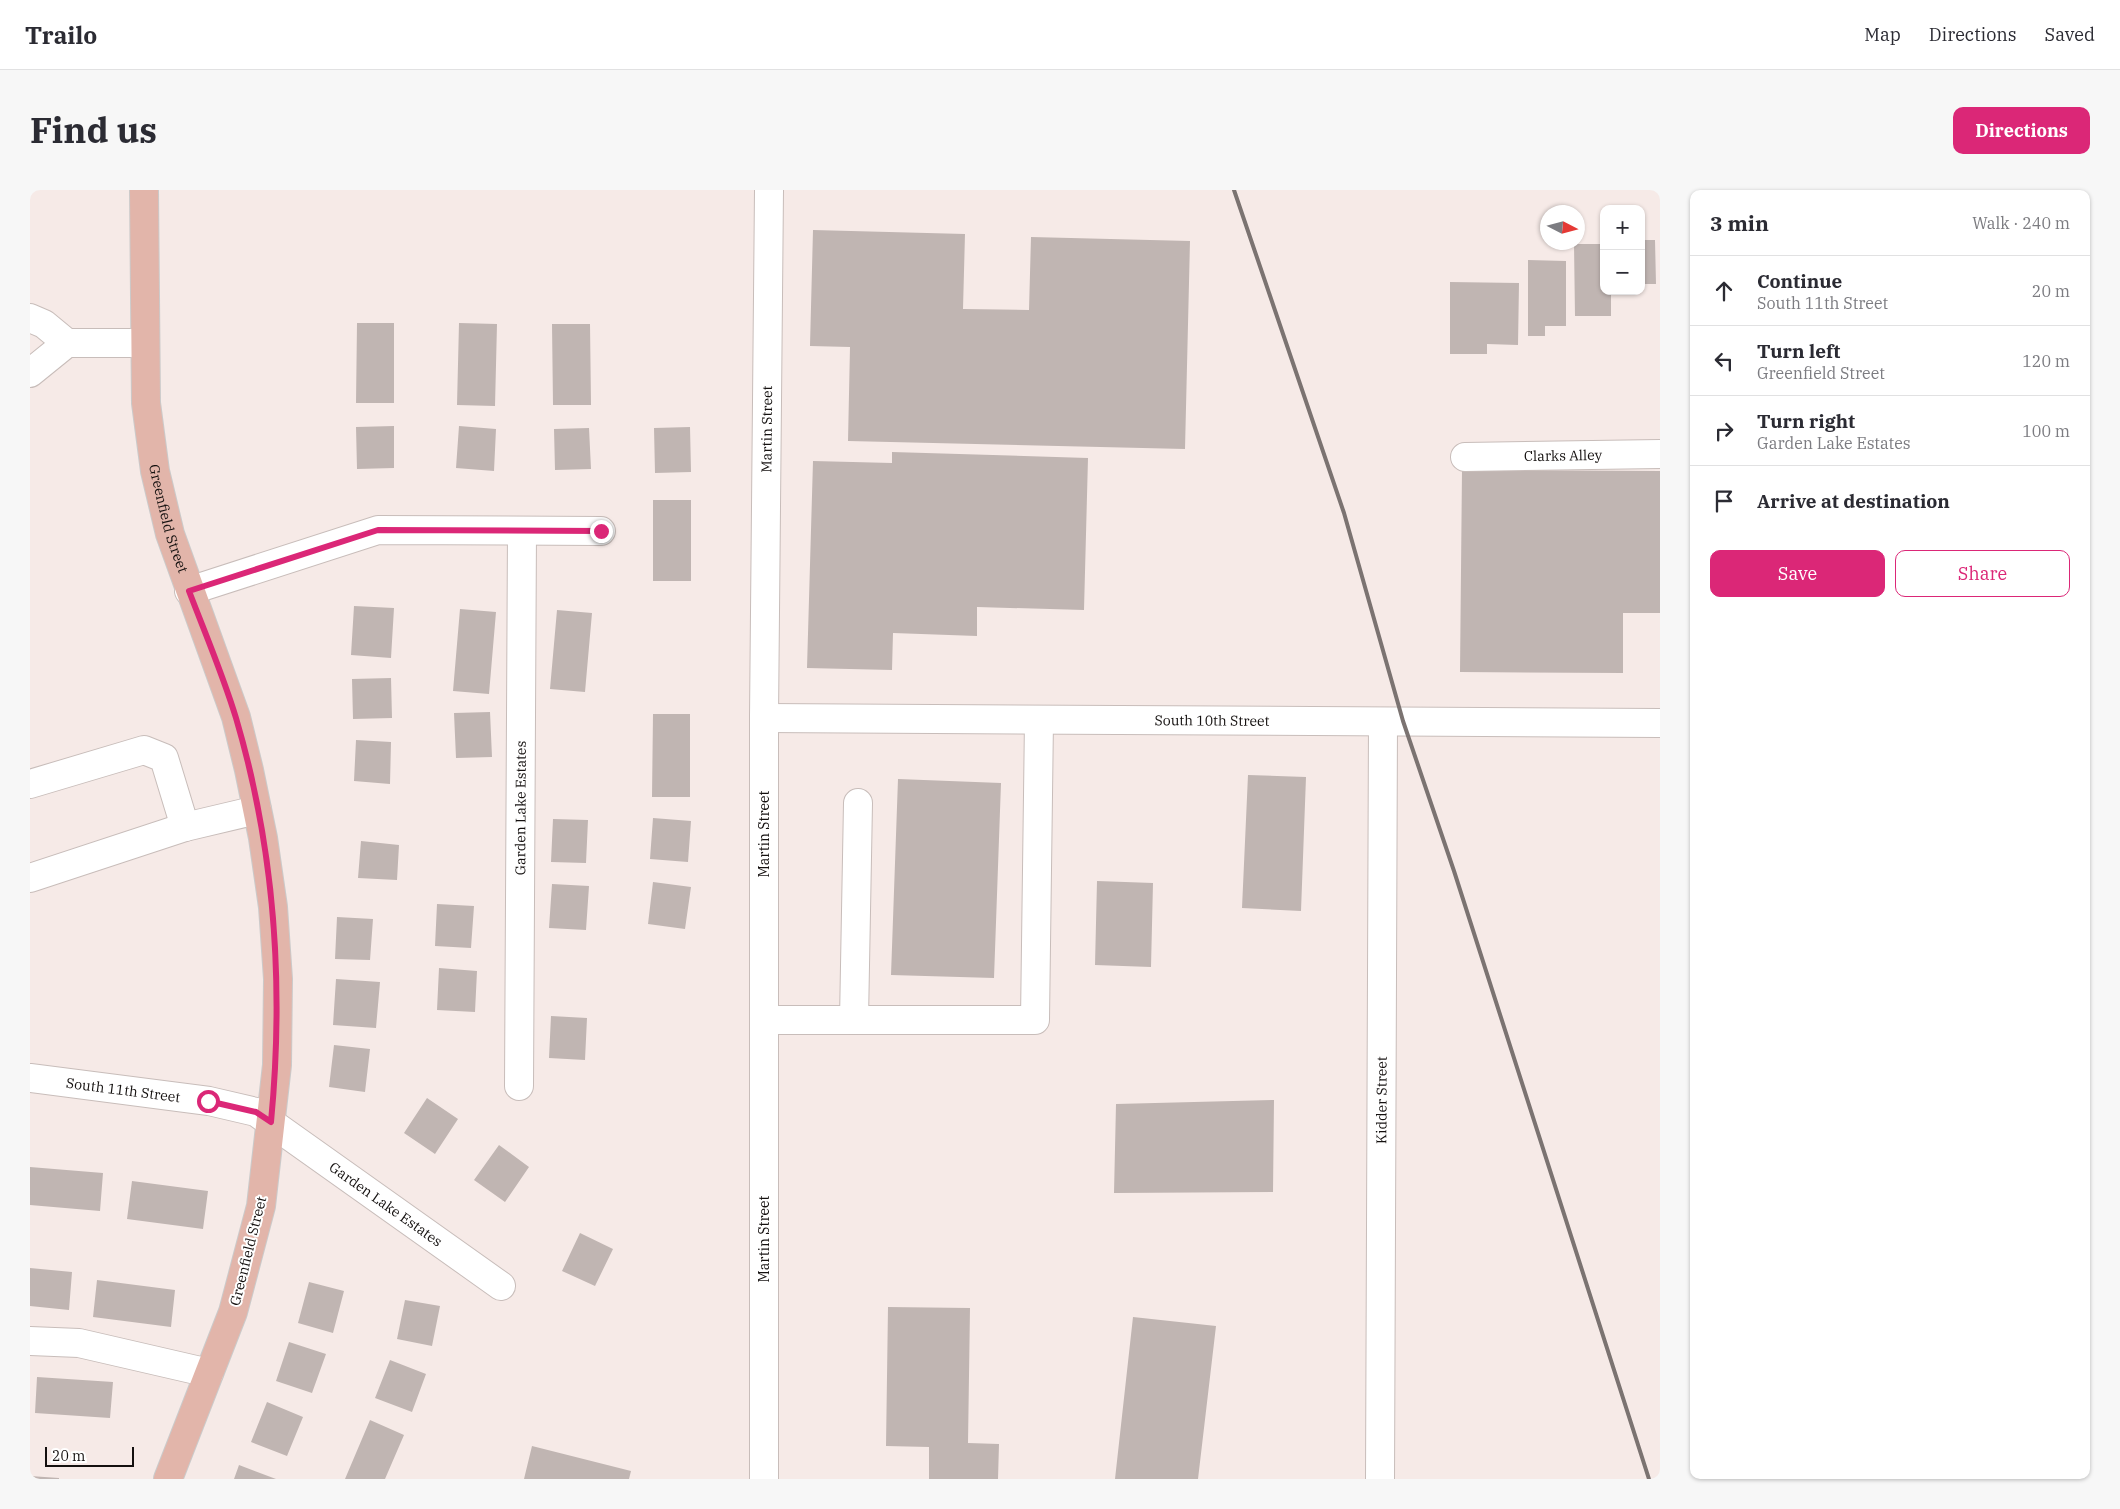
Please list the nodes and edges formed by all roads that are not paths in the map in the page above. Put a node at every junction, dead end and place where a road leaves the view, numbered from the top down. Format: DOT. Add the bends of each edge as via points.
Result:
graph roads {
  1 [pos="144,190"];
  2 [pos="769,190"];
  3 [pos="30,318"];
  4 [pos="67,343"];
  5 [pos="144,343"];
  6 [pos="30,374"];
  7 [pos="1660,454"];
  8 [pos="1465,457"];
  9 [pos="522,531"];
  10 [pos="601,531"];
  11 [pos="189,591"];
  12 [pos="764,718"];
  13 [pos="1038,720"];
  14 [pos="1383,722"];
  15 [pos="1660,723"];
  16 [pos="30,784"];
  17 [pos="858,803"];
  18 [pos="257,810"];
  19 [pos="185,826"];
  20 [pos="30,878"];
  21 [pos="764,1020"];
  22 [pos="854,1020"];
  23 [pos="30,1078"];
  24 [pos="519,1086"];
  25 [pos="271,1122"];
  26 [pos="501,1286"];
  27 [pos="30,1341"];
  28 [pos="209,1373"];
  29 [pos="168,1479"];
  30 [pos="764,1479"];
  31 [pos="1380,1479"];
  1 -- 5 [label="main road, Greenfield Street"];
  2 -- 12 [label="street, Martin Street"];
  3 -- 4 [label="street" via="44,324"];
  4 -- 5 [label="street"];
  4 -- 6 [label="street"];
  5 -- 11 [label="main road, Greenfield Street" via="146,412 155,471 170,534"];
  7 -- 8 [label="street, Clarks Alley"];
  9 -- 10 [label="street"];
  9 -- 11 [label="street" via="378,530"];
  9 -- 24 [label="street, Garden Lake Estates"];
  11 -- 18 [label="main road, Greenfield Street" via="236,717"];
  12 -- 13 [label="street, South 10th Street"];
  12 -- 21 [label="street, Martin Street"];
  13 -- 14 [label="street, South 10th Street"];
  13 -- 22 [label="street" via="1035,1020"];
  14 -- 15 [label="street, South 10th Street"];
  14 -- 31 [label="street, Kidder Street"];
  16 -- 19 [label="street" via="144,750 164,758"];
  17 -- 22 [label="street"];
  18 -- 19 [label="street"];
  18 -- 25 [label="main road, Greenfield Street" via="273,907 278,979 277,1065"];
  19 -- 20 [label="street"];
  21 -- 22 [label="street"];
  21 -- 30 [label="street, Martin Street"];
  23 -- 25 [label="street, South 11th Street" via="208,1101 256,1112"];
  25 -- 26 [label="street, Garden Lake Estates"];
  25 -- 28 [label="main road, Greenfield Street" via="261,1206 233,1312"];
  27 -- 28 [label="street" via="79,1343"];
  28 -- 29 [label="main road, Greenfield Street"];
}
